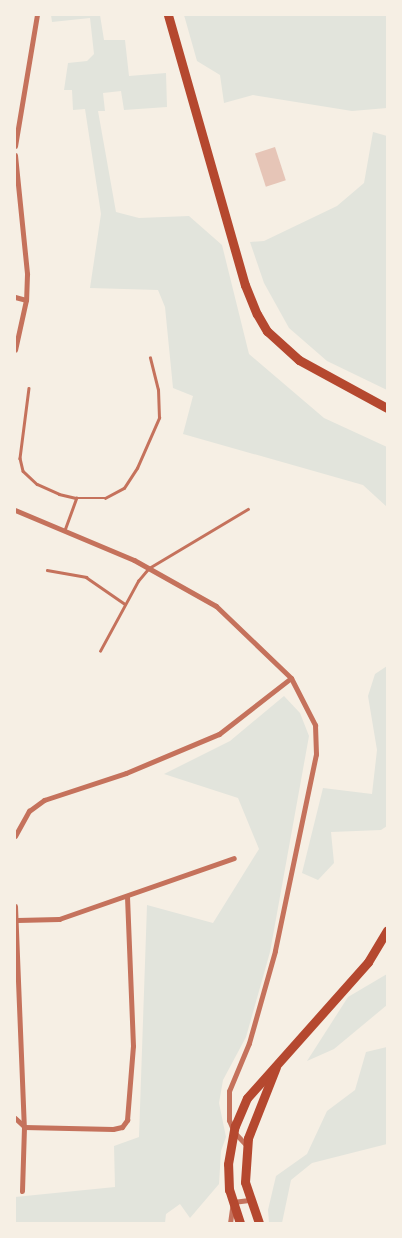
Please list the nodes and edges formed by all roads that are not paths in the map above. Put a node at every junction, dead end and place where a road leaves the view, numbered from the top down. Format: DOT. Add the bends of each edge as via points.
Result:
graph roads {
  1 [pos="37,15"];
  2 [pos="168,15"];
  3 [pos="15,146"];
  4 [pos="15,156"];
  5 [pos="15,297"];
  6 [pos="26,300"];
  7 [pos="15,350"];
  8 [pos="150,358"];
  9 [pos="28,388"];
  10 [pos="387,408"];
  11 [pos="76,498"];
  12 [pos="248,509"];
  13 [pos="15,510"];
  14 [pos="65,529"];
  15 [pos="148,568"];
  16 [pos="47,570"];
  17 [pos="126,604"];
  18 [pos="100,651"];
  19 [pos="291,678"];
  20 [pos="15,836"];
  21 [pos="234,858"];
  22 [pos="127,896"];
  23 [pos="15,906"];
  24 [pos="17,920"];
  25 [pos="387,930"];
  26 [pos="280,1058"];
  27 [pos="15,1118"];
  28 [pos="24,1127"];
  29 [pos="234,1132"];
  30 [pos="247,1146"];
  31 [pos="22,1191"];
  32 [pos="249,1200"];
  33 [pos="233,1202"];
  34 [pos="230,1223"];
  35 [pos="240,1223"];
  36 [pos="259,1223"];
  1 -- 3 [label="street"];
  2 -- 10 [label="main road" via="245,285 257,314 268,331 299,360"];
  4 -- 6 [label="street" via="27,274"];
  5 -- 6 [label="street"];
  6 -- 7 [label="street"];
  8 -- 11 [label="lane" via="158,390 159,418 137,468 118,492 105,498"];
  9 -- 11 [label="lane" via="20,458 22,471 38,484"];
  11 -- 14 [label="lane"];
  12 -- 15 [label="lane"];
  13 -- 14 [label="street"];
  14 -- 15 [label="street"];
  15 -- 17 [label="lane"];
  15 -- 19 [label="street" via="216,606"];
  16 -- 17 [label="lane" via="86,577"];
  17 -- 18 [label="lane"];
  19 -- 20 [label="street" via="219,734 126,773 44,800 29,811"];
  19 -- 29 [label="street" via="314,725 316,754 275,951 249,1043 229,1091 227,1108"];
  21 -- 22 [label="street"];
  22 -- 24 [label="street" via="59,919"];
  22 -- 28 [label="street" via="133,1046 127,1120 122,1128 113,1129"];
  23 -- 24 [label="street"];
  24 -- 28 [label="street"];
  25 -- 26 [label="main road" via="368,962"];
  26 -- 29 [label="main road" via="247,1098"];
  26 -- 30 [label="main road"];
  27 -- 28 [label="street"];
  28 -- 31 [label="street"];
  29 -- 30 [label="street"];
  29 -- 33 [label="main road" via="228,1164"];
  30 -- 32 [label="main road" via="244,1182"];
  32 -- 33 [label="street"];
  32 -- 36 [label="main road"];
  33 -- 34 [label="street"];
  33 -- 35 [label="main road"];
}
